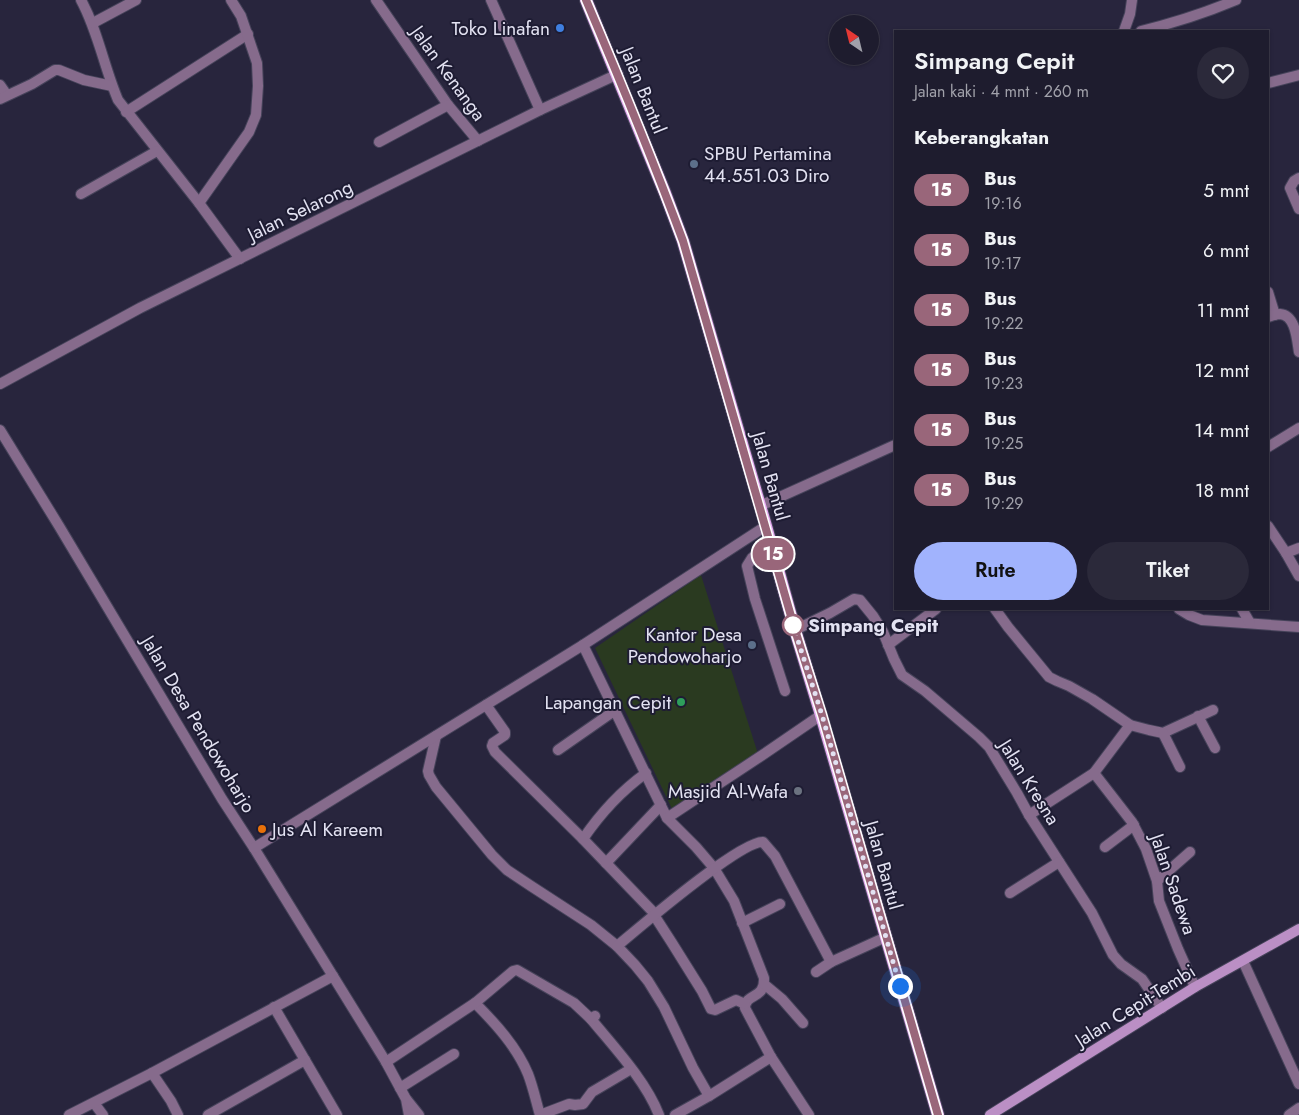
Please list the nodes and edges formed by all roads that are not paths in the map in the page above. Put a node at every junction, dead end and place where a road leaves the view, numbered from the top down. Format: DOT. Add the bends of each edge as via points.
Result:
graph roads {
  1 [pos="81,0"];
  2 [pos="136,0"];
  3 [pos="232,0"];
  4 [pos="376,0"];
  5 [pos="491,0"];
  6 [pos="586,0"];
  7 [pos="1132,0"];
  8 [pos="1236,0"];
  9 [pos="92,23"];
  10 [pos="1124,30"];
  11 [pos="1146,30"];
  12 [pos="248,34"];
  13 [pos="618,74"];
  14 [pos="1299,75"];
  15 [pos="1269,83"];
  16 [pos="0,85"];
  17 [pos="112,86"];
  18 [pos="3,97"];
  19 [pos="448,105"];
  20 [pos="540,110"];
  21 [pos="126,112"];
  22 [pos="478,141"];
  23 [pos="379,142"];
  24 [pos="157,151"];
  25 [pos="1299,178"];
  26 [pos="80,194"];
  27 [pos="199,204"];
  28 [pos="1299,210"];
  29 [pos="240,259"];
  30 [pos="1269,300"];
  31 [pos="1271,316"];
  32 [pos="1297,327"];
  33 [pos="1299,352"];
  34 [pos="0,384"];
  35 [pos="1299,428"];
  36 [pos="0,430"];
  37 [pos="894,444"];
  38 [pos="1269,446"];
  39 [pos="760,506"];
  40 [pos="766,526"];
  41 [pos="1269,528"];
  42 [pos="771,543"];
  43 [pos="1299,548"];
  44 [pos="1286,553"];
  45 [pos="1299,576"];
  46 [pos="935,610"];
  47 [pos="996,610"];
  48 [pos="1180,610"];
  49 [pos="1243,610"];
  50 [pos="1250,623"];
  51 [pos="1299,627"];
  52 [pos="795,630"];
  53 [pos="583,645"];
  54 [pos="888,645"];
  55 [pos="785,691"];
  56 [pos="486,705"];
  57 [pos="614,710"];
  58 [pos="1213,710"];
  59 [pos="822,715"];
  60 [pos="1198,716"];
  61 [pos="1130,725"];
  62 [pos="1163,733"];
  63 [pos="436,736"];
  64 [pos="1215,748"];
  65 [pos="558,750"];
  66 [pos="1180,767"];
  67 [pos="646,773"];
  68 [pos="1094,773"];
  69 [pos="661,805"];
  70 [pos="1029,816"];
  71 [pos="667,818"];
  72 [pos="1134,825"];
  73 [pos="583,839"];
  74 [pos="1105,847"];
  75 [pos="254,848"];
  76 [pos="1190,852"];
  77 [pos="1059,862"];
  78 [pos="606,863"];
  79 [pos="714,868"];
  80 [pos="1157,881"];
  81 [pos="1010,893"];
  82 [pos="780,904"];
  83 [pos="654,915"];
  84 [pos="742,923"];
  85 [pos="1299,928"];
  86 [pos="886,936"];
  87 [pos="617,946"];
  88 [pos="1243,961"];
  89 [pos="831,962"];
  90 [pos="816,972"];
  91 [pos="333,976"];
  92 [pos="764,984"];
  93 [pos="1195,987"];
  94 [pos="475,1002"];
  95 [pos="745,1004"];
  96 [pos="274,1007"];
  97 [pos="1162,1008"];
  98 [pos="803,1023"];
  99 [pos="454,1054"];
  100 [pos="770,1057"];
  101 [pos="305,1060"];
  102 [pos="386,1062"];
  103 [pos="631,1069"];
  104 [pos="152,1073"];
  105 [pos="1299,1084"];
  106 [pos="400,1088"];
  107 [pos="709,1096"];
  108 [pos="406,1099"];
  109 [pos="94,1103"];
  110 [pos="1299,1108"];
  111 [pos="69,1115"];
  112 [pos="103,1115"];
  113 [pos="178,1115"];
  114 [pos="208,1115"];
  115 [pos="337,1115"];
  116 [pos="409,1115"];
  117 [pos="419,1115"];
  118 [pos="540,1115"];
  119 [pos="658,1115"];
  120 [pos="675,1115"];
  121 [pos="809,1115"];
  122 [pos="938,1115"];
  123 [pos="990,1115"];
  124 [pos="1289,1115"];
  1 -- 9 [label="street"];
  2 -- 9 [label="street"];
  3 -- 12 [label="street"];
  4 -- 19 [label="street, Jalan Kenanga"];
  5 -- 20 [label="street"];
  6 -- 13 [label="main road, Jalan Bantul"];
  7 -- 10 [label="street"];
  8 -- 11 [label="street"];
  9 -- 17 [label="street"];
  12 -- 21 [label="street"];
  12 -- 27 [label="street" via="257,63 256,115 249,132"];
  13 -- 20 [label="street, Jalan Selarong"];
  13 -- 39 [label="main road, Jalan Bantul" via="683,241"];
  14 -- 15 [label="street"];
  16 -- 18 [label="street"];
  17 -- 18 [label="street" via="55,70"];
  17 -- 21 [label="street"];
  19 -- 22 [label="street, Jalan Kenanga"];
  19 -- 23 [label="street"];
  20 -- 22 [label="street, Jalan Selarong"];
  21 -- 24 [label="street"];
  22 -- 29 [label="street, Jalan Selarong"];
  24 -- 26 [label="street"];
  24 -- 27 [label="street"];
  25 -- 28 [label="street" via="1290,188"];
  27 -- 29 [label="street"];
  29 -- 34 [label="street, Jalan Selarong" via="140,308"];
  30 -- 31 [label="street"];
  31 -- 32 [label="street" via="1281,314"];
  32 -- 33 [label="street"];
  35 -- 38 [label="street"];
  36 -- 75 [label="street, Jalan Desa Pendowoharjo"];
  37 -- 39 [label="street"];
  39 -- 40 [label="main road, Jalan Bantul"];
  40 -- 42 [label="main road, Jalan Bantul"];
  40 -- 53 [label="street"];
  41 -- 44 [label="street"];
  42 -- 52 [label="main road, Jalan Bantul"];
  42 -- 55 [label="street" via="747,566"];
  43 -- 44 [label="street"];
  44 -- 45 [label="street"];
  46 -- 54 [label="street"];
  47 -- 61 [label="street" via="1049,677 1092,699"];
  48 -- 50 [label="street" via="1202,620"];
  49 -- 50 [label="street"];
  50 -- 51 [label="street"];
  52 -- 54 [label="street, Jalan Kresna" via="858,599 873,616"];
  52 -- 59 [label="main road, Jalan Bantul"];
  53 -- 56 [label="street"];
  53 -- 57 [label="street"];
  54 -- 70 [label="street, Jalan Kresna" via="902,675 980,737"];
  56 -- 63 [label="street"];
  56 -- 73 [label="street" via="505,732 493,743 495,752"];
  57 -- 65 [label="street"];
  57 -- 67 [label="street"];
  58 -- 60 [label="street"];
  59 -- 71 [label="street"];
  59 -- 86 [label="main road, Jalan Bantul"];
  60 -- 62 [label="street"];
  60 -- 64 [label="street"];
  61 -- 62 [label="street"];
  61 -- 68 [label="street"];
  62 -- 66 [label="street"];
  63 -- 75 [label="street"];
  63 -- 87 [label="street" via="429,775 492,855 507,870"];
  67 -- 69 [label="street"];
  67 -- 73 [label="street" via="628,786"];
  68 -- 70 [label="street"];
  68 -- 72 [label="street, Jalan Sadewa"];
  69 -- 71 [label="street"];
  69 -- 78 [label="street"];
  70 -- 77 [label="street, Jalan Kresna"];
  71 -- 79 [label="street"];
  72 -- 74 [label="street"];
  72 -- 80 [label="street, Jalan Sadewa"];
  73 -- 78 [label="street"];
  75 -- 91 [label="street, Jalan Desa Pendowoharjo"];
  76 -- 80 [label="street"];
  77 -- 81 [label="street"];
  77 -- 97 [label="street, Jalan Kresna" via="1092,913 1113,955 1142,979"];
  78 -- 83 [label="street"];
  79 -- 83 [label="street"];
  79 -- 84 [label="street" via="734,901"];
  79 -- 89 [label="street" via="749,846 763,842 775,856"];
  80 -- 93 [label="street, Jalan Sadewa" via="1159,901"];
  82 -- 84 [label="street"];
  83 -- 87 [label="street"];
  83 -- 95 [label="street" via="711,1010 736,1000"];
  84 -- 92 [label="street"];
  85 -- 88 [label="main road, Jalan Cepit-Tembi"];
  86 -- 89 [label="street"];
  86 -- 122 [label="main road, Jalan Bantul"];
  87 -- 107 [label="street" via="654,991"];
  88 -- 93 [label="main road, Jalan Cepit-Tembi"];
  88 -- 105 [label="street"];
  89 -- 90 [label="street"];
  91 -- 96 [label="street"];
  91 -- 102 [label="street, Jalan Desa Pendowoharjo"];
  92 -- 95 [label="street" via="764,988"];
  92 -- 98 [label="street"];
  93 -- 97 [label="main road, Jalan Cepit-Tembi"];
  94 -- 102 [label="street"];
  94 -- 103 [label="street" via="517,970 593,1017"];
  94 -- 118 [label="street" via="520,1058"];
  95 -- 100 [label="street"];
  96 -- 101 [label="street"];
  96 -- 104 [label="street"];
  97 -- 123 [label="main road, Jalan Cepit-Tembi"];
  99 -- 106 [label="street"];
  100 -- 107 [label="street"];
  100 -- 121 [label="street"];
  101 -- 114 [label="street"];
  101 -- 115 [label="street"];
  102 -- 106 [label="street, Jalan Desa Pendowoharjo"];
  103 -- 118 [label="street" via="592,1092 583,1104 569,1104"];
  103 -- 119 [label="street" via="650,1094"];
  104 -- 109 [label="street"];
  104 -- 113 [label="street"];
  106 -- 108 [label="street, Jalan Desa Pendowoharjo"];
  107 -- 120 [label="street"];
  108 -- 116 [label="street, Jalan Desa Pendowoharjo"];
  108 -- 117 [label="street"];
  109 -- 111 [label="street"];
  109 -- 112 [label="street"];
  110 -- 124 [label="street"];
}
